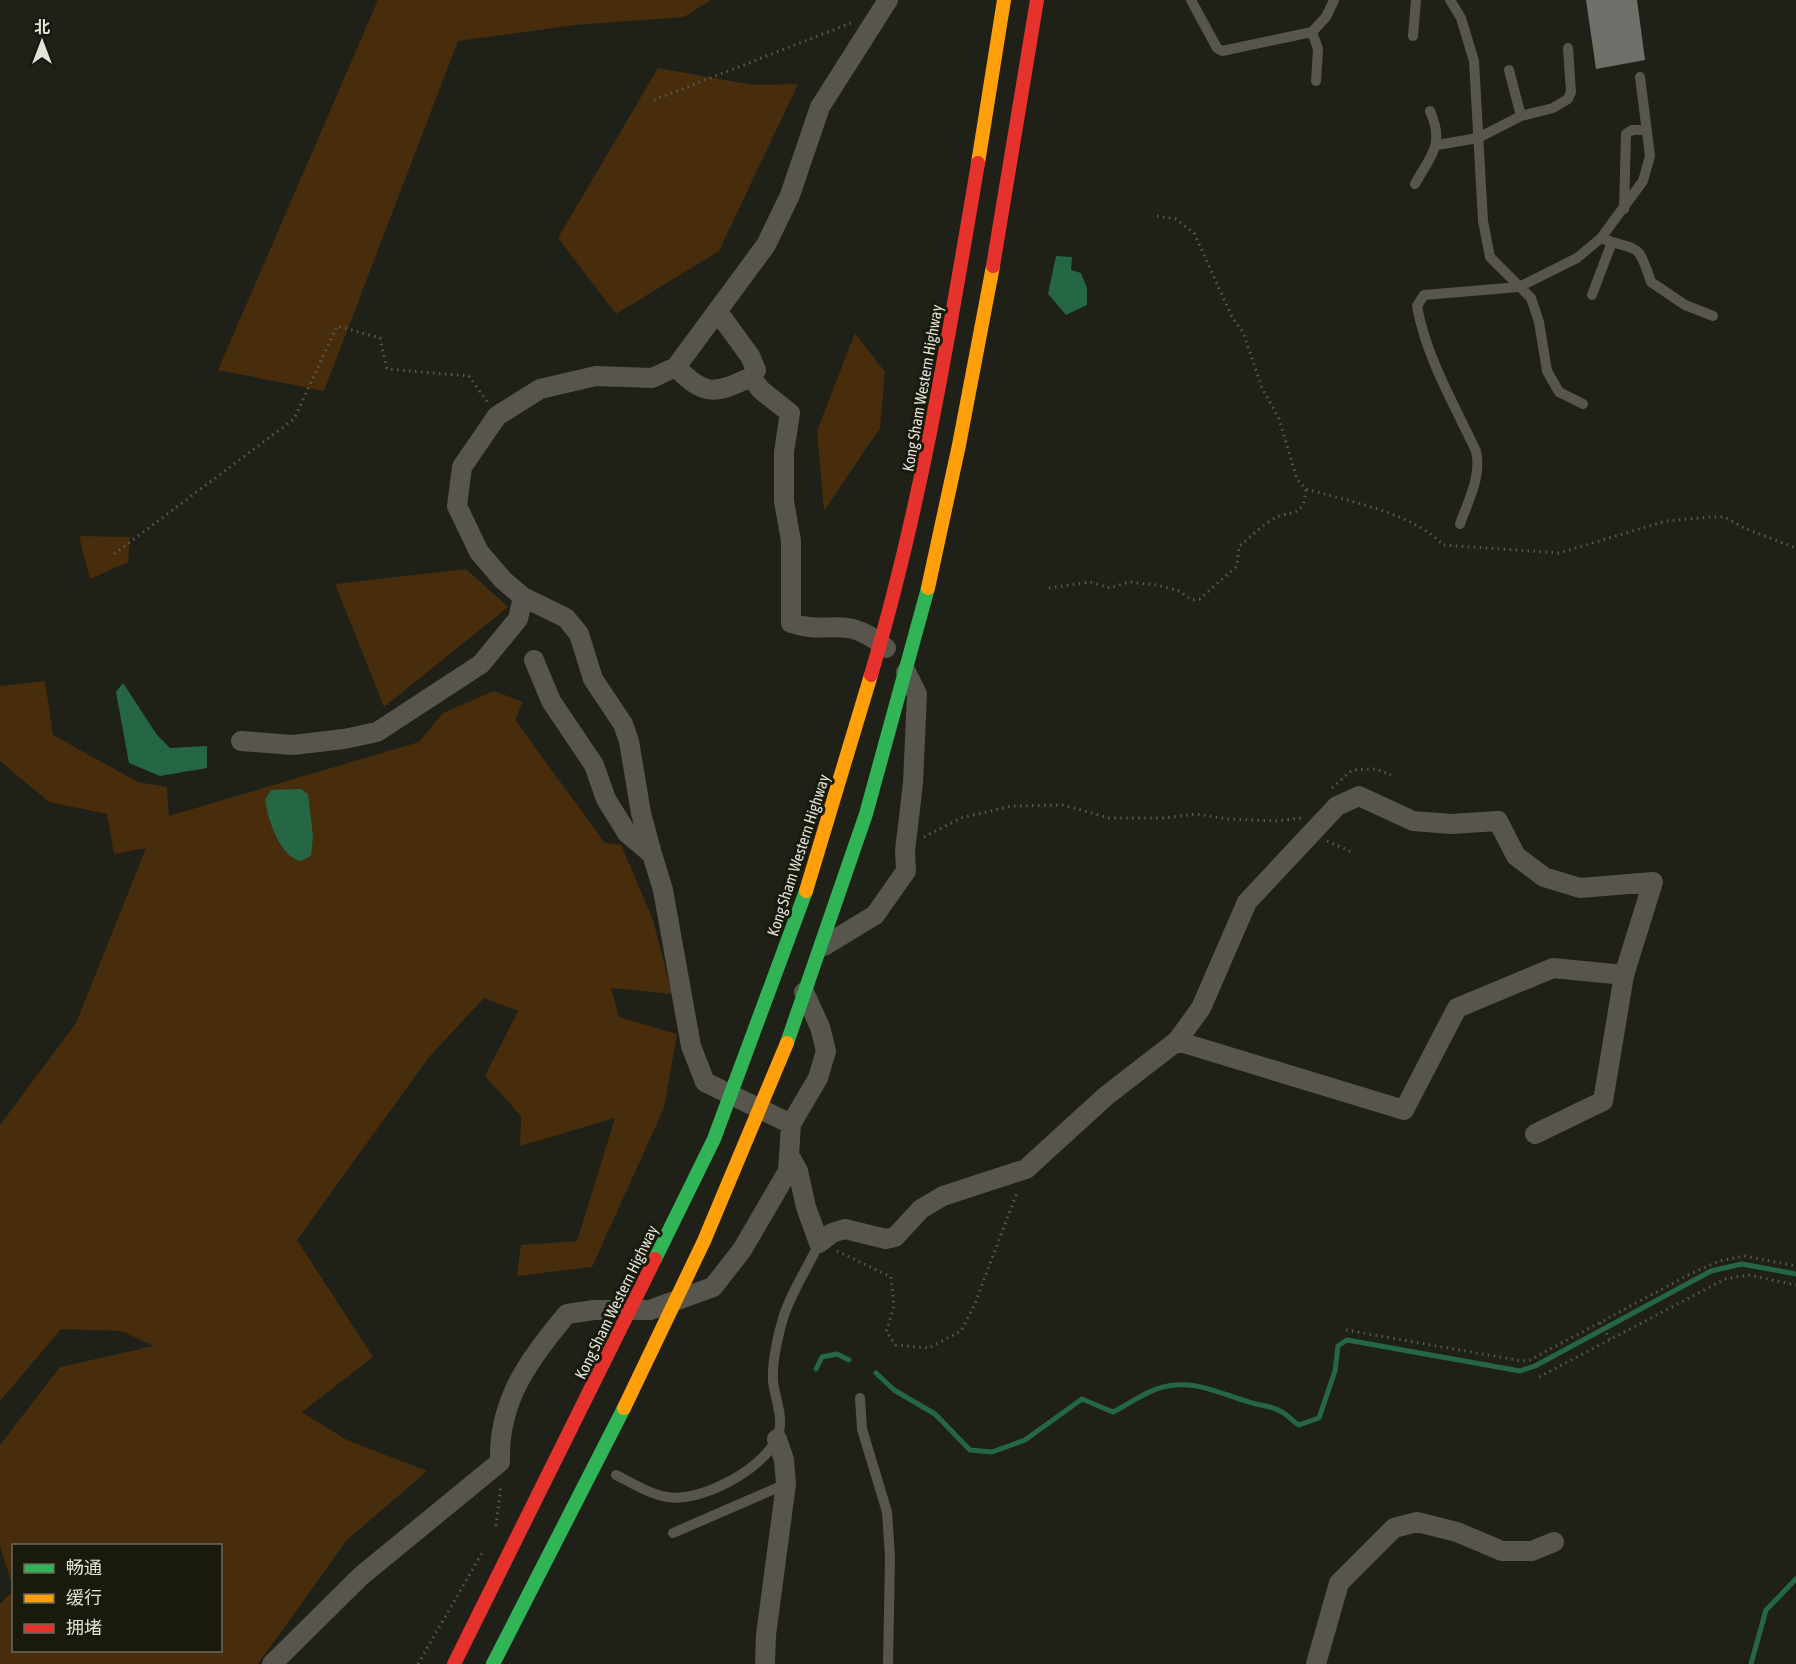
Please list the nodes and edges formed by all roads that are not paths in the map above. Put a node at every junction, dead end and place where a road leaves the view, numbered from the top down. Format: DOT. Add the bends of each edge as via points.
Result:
graph roads {
  1 [pos="993,0"];
  2 [pos="1004,0"];
  3 [pos="1039,0"];
  4 [pos="1191,0"];
  5 [pos="1334,0"];
  6 [pos="1416,0"];
  7 [pos="1450,0"];
  8 [pos="886,5"];
  9 [pos="1312,32"];
  10 [pos="1413,36"];
  11 [pos="1568,48"];
  12 [pos="1509,70"];
  13 [pos="1640,77"];
  14 [pos="1316,81"];
  15 [pos="1430,111"];
  16 [pos="1521,116"];
  17 [pos="1646,130"];
  18 [pos="1478,138"];
  19 [pos="1437,145"];
  20 [pos="1415,184"];
  21 [pos="1624,209"];
  22 [pos="1601,238"];
  23 [pos="1612,242"];
  24 [pos="1520,287"];
  25 [pos="1592,295"];
  26 [pos="718,312"];
  27 [pos="1713,316"];
  28 [pos="676,368"];
  29 [pos="751,377"];
  30 [pos="1583,404"];
  31 [pos="1460,524"];
  32 [pos="523,597"];
  33 [pos="534,660"];
  34 [pos="241,741"];
  35 [pos="652,854"];
  36 [pos="1624,975"];
  37 [pos="1177,1041"];
  38 [pos="791,1124"];
  39 [pos="1535,1134"];
  40 [pos="789,1155"];
  41 [pos="819,1243"];
  42 [pos="860,1398"];
  43 [pos="777,1439"];
  44 [pos="616,1475"];
  45 [pos="786,1484"];
  46 [pos="673,1533"];
  47 [pos="1554,1542"];
  48 [pos="272,1664"];
  49 [pos="453,1664"];
  50 [pos="493,1664"];
  51 [pos="765,1664"];
  52 [pos="888,1664"];
  53 [pos="1316,1664"];
  1 -- 3 [label="street" via="1004,7"];
  2 -- 49 [label="highway, Kong Sham Western Highway, bridge" via="920,488 897,588 813,872 714,1139"];
  3 -- 50 [label="highway, bridge" via="956,465 889,736 838,899 791,1032 696,1260"];
  4 -- 9 [label="lane" via="1222,51"];
  5 -- 9 [label="lane" via="1326,17"];
  6 -- 10 [label="lane"];
  7 -- 18 [label="lane" via="1461,18 1474,62"];
  8 -- 26 [label="street" via="820,107 790,195 766,244"];
  9 -- 14 [label="lane" via="1318,49"];
  11 -- 16 [label="lane" via="1568,99 1553,108"];
  12 -- 16 [label="lane"];
  13 -- 17 [label="lane"];
  15 -- 19 [label="lane" via="1438,129"];
  16 -- 18 [label="lane"];
  17 -- 21 [label="lane" via="1650,156 1643,181"];
  17 -- 21 [label="lane" via="1626,134"];
  18 -- 19 [label="lane"];
  18 -- 24 [label="lane" via="1485,240 1490,256"];
  19 -- 20 [label="lane"];
  21 -- 22 [label="lane"];
  22 -- 23 [label="lane"];
  22 -- 24 [label="lane" via="1576,258"];
  23 -- 25 [label="lane"];
  23 -- 27 [label="lane" via="1638,250 1644,256 1651,282 1662,291"];
  24 -- 30 [label="lane" via="1531,298 1539,322 1547,371 1559,392"];
  24 -- 31 [label="lane" via="1424,295 1417,306 1439,374 1479,462"];
  26 -- 28 [label="street"];
  26 -- 29 [label="street" via="750,356 756,370"];
  28 -- 29 [label="street" via="694,385 709,390 730,387"];
  28 -- 32 [label="street" via="652,378 596,376 540,389 497,416 462,467 457,506 479,552 502,580"];
  29 -- 38 [label="street" via="790,413 784,452 784,501 791,541 791,622 804,627 851,626 874,637 900,659 917,694 906,871 875,915 828,941 801,969 800,986 820,1027 826,1051 818,1078"];
  32 -- 34 [label="street" via="518,619 481,664 376,732 293,745"];
  32 -- 35 [label="street" via="566,618 579,634 593,679 629,741"];
  33 -- 35 [label="street" via="551,701 594,765 606,799 627,833"];
  35 -- 38 [label="street" via="663,890 691,1046 705,1082"];
  36 -- 37 [label="street" via="1553,968 1456,1008 1404,1110"];
  36 -- 37 [label="street" via="1653,882 1580,888 1544,877 1516,856 1498,821 1413,821 1359,796 1336,806 1247,902 1202,1008"];
  36 -- 39 [label="street" via="1603,1101"];
  37 -- 41 [label="street" via="1106,1096 1026,1168 943,1196 921,1209 895,1237 886,1239 845,1229"];
  38 -- 40 [label="street"];
  40 -- 41 [label="street" via="798,1171"];
  40 -- 48 [label="street" via="788,1171 742,1250 713,1287 650,1310 567,1314 532,1355 505,1411 500,1462 361,1576"];
  41 -- 43 [label="lane" via="783,1320 773,1366 780,1409"];
  42 -- 52 [label="lane" via="862,1429 887,1512"];
  43 -- 44 [label="lane" via="760,1459 704,1494 668,1498"];
  43 -- 45 [label="street"];
  45 -- 46 [label="lane"];
  45 -- 51 [label="street"];
  47 -- 53 [label="street" via="1532,1551 1502,1551 1456,1532 1417,1522 1394,1528 1339,1583"];
}
